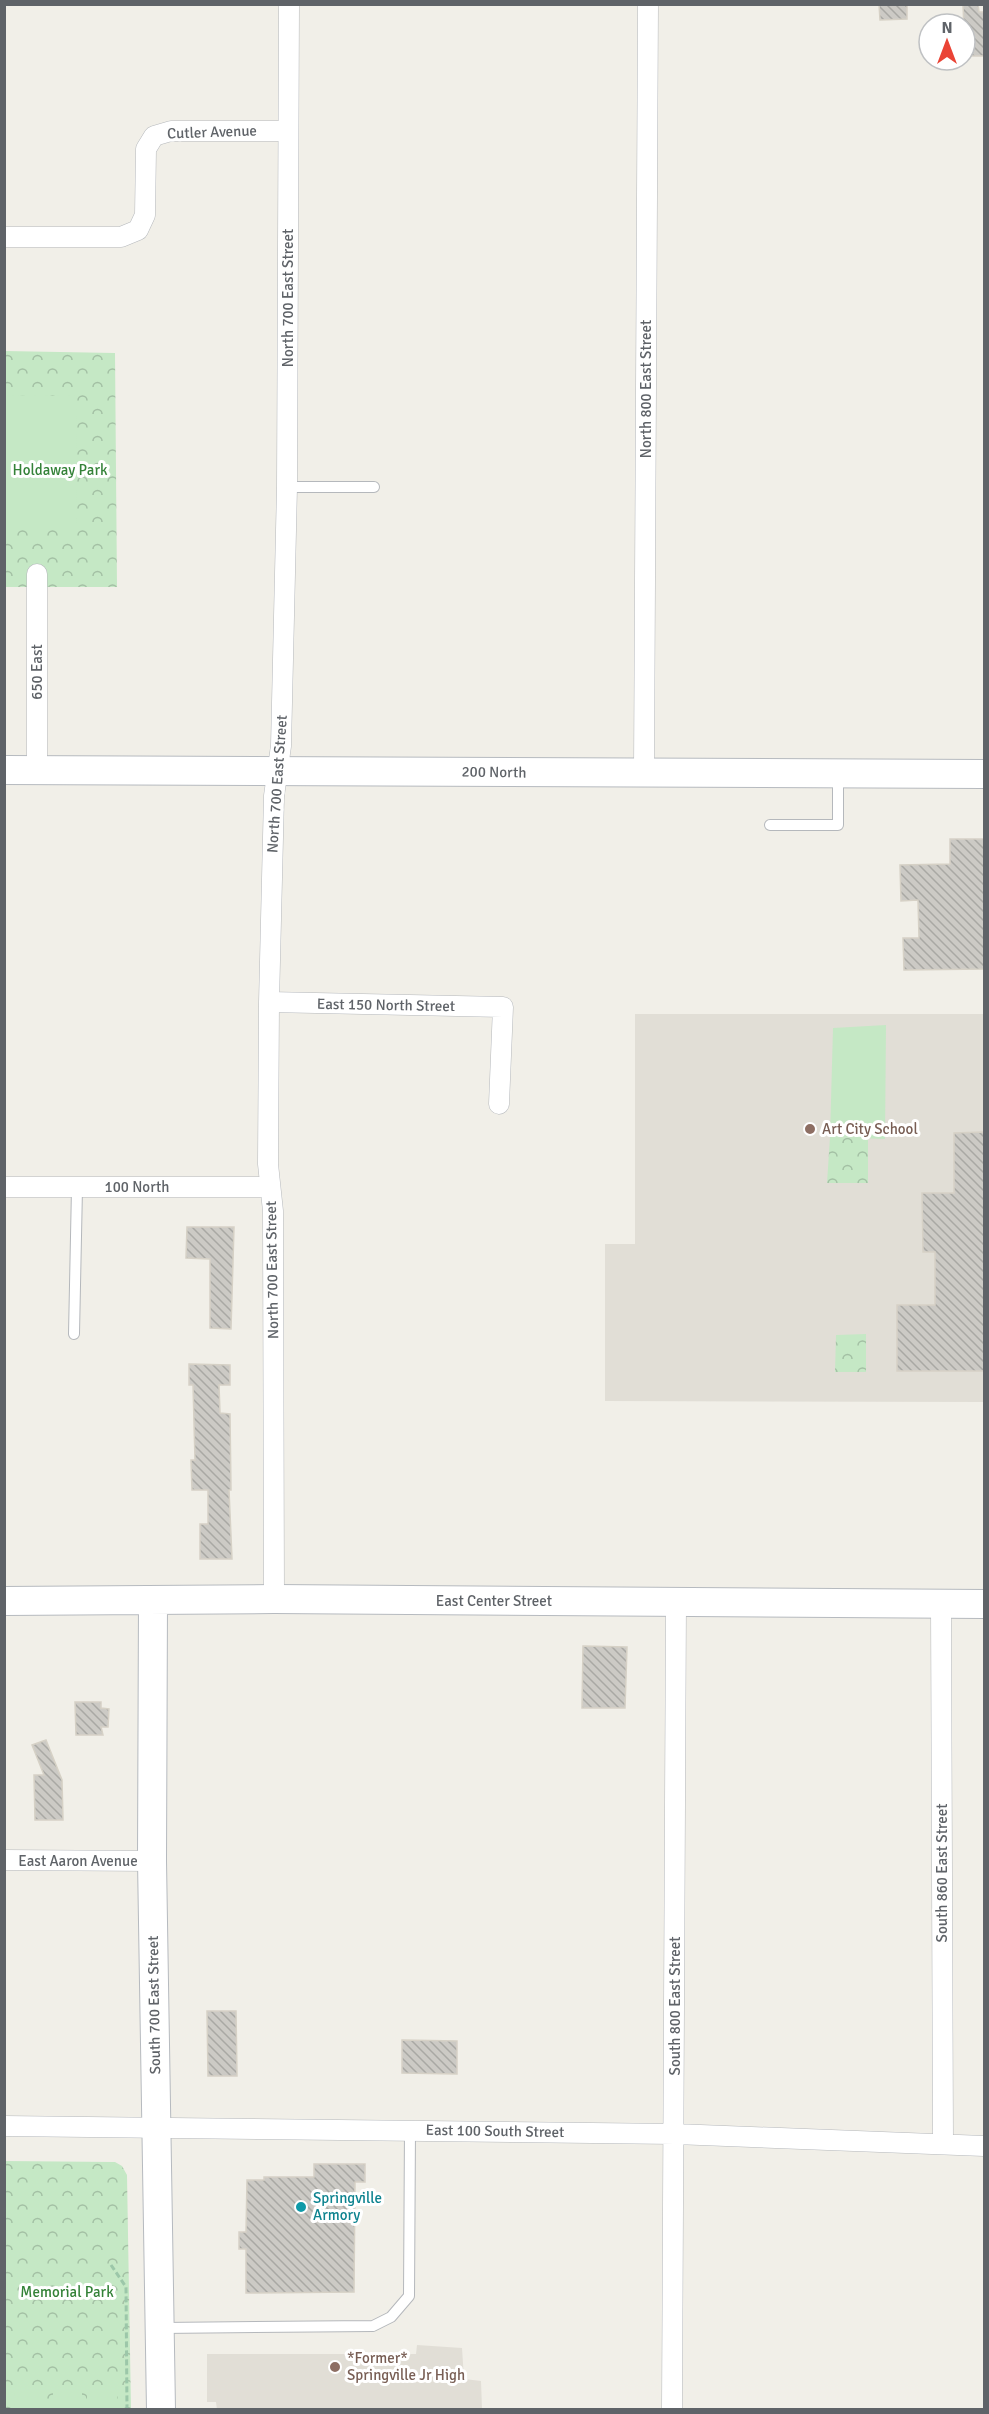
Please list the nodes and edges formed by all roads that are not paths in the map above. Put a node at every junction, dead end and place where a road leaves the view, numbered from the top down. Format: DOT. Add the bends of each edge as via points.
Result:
graph roads {
  1 [pos="289,4"];
  2 [pos="648,4"];
  3 [pos="288,131"];
  4 [pos="4,237"];
  5 [pos="287,487"];
  6 [pos="374,487"];
  7 [pos="37,574"];
  8 [pos="4,770"];
  9 [pos="37,770"];
  10 [pos="277,770"];
  11 [pos="644,773"];
  12 [pos="838,774"];
  13 [pos="984,774"];
  14 [pos="770,825"];
  15 [pos="269,1002"];
  16 [pos="499,1104"];
  17 [pos="4,1187"];
  18 [pos="269,1187"];
  19 [pos="77,1188"];
  20 [pos="74,1334"];
  21 [pos="274,1599"];
  22 [pos="4,1601"];
  23 [pos="153,1601"];
  24 [pos="676,1602"];
  25 [pos="941,1604"];
  26 [pos="984,1604"];
  27 [pos="4,1860"];
  28 [pos="152,1861"];
  29 [pos="4,2126"];
  30 [pos="156,2128"];
  31 [pos="410,2129"];
  32 [pos="675,2134"];
  33 [pos="943,2143"];
  34 [pos="984,2146"];
  35 [pos="160,2328"];
  36 [pos="160,2409"];
  37 [pos="672,2409"];
  1 -- 3 [label="street, North 700 East Street"];
  2 -- 11 [label="street, North 800 East Street"];
  3 -- 4 [label="street, Cutler Avenue" via="171,131 153,136 146,149 145,215 138,230 121,237"];
  3 -- 5 [label="street, North 700 East Street"];
  5 -- 6 [label="lane"];
  5 -- 10 [label="street, North 700 East Street" via="281,746"];
  7 -- 9 [label="street, 650 East"];
  8 -- 9 [label="street, 200 North"];
  9 -- 10 [label="street, 200 North"];
  10 -- 11 [label="street, 200 North"];
  10 -- 15 [label="street, North 700 East Street"];
  11 -- 12 [label="street, 200 North"];
  12 -- 13 [label="street, 200 North"];
  12 -- 14 [label="lane" via="838,825"];
  15 -- 16 [label="street, East 150 North Street" via="503,1007"];
  15 -- 18 [label="street, North 700 East Street"];
  17 -- 19 [label="street, 100 North"];
  18 -- 19 [label="street, 100 North"];
  18 -- 21 [label="street, North 700 East Street" via="273,1211"];
  19 -- 20 [label="lane"];
  21 -- 23 [label="street, East Center Street"];
  21 -- 24 [label="street, East Center Street"];
  22 -- 23 [label="street, East Center Street"];
  23 -- 28 [label="street, South 700 East Street"];
  24 -- 25 [label="street, East Center Street"];
  24 -- 32 [label="street, South 800 East Street"];
  25 -- 26 [label="street, East Center Street"];
  25 -- 33 [label="street, South 860 East Street"];
  27 -- 28 [label="street, East Aaron Avenue"];
  28 -- 30 [label="street, South 700 East Street"];
  29 -- 30 [label="street, East 100 South Street"];
  30 -- 31 [label="street, East 100 South Street"];
  30 -- 35 [label="street, South 700 East Street"];
  31 -- 32 [label="street, East 100 South Street"];
  31 -- 35 [label="lane" via="409,2296 391,2317 373,2326"];
  32 -- 33 [label="street, East 100 South Street"];
  32 -- 37 [label="street, South 800 East Street"];
  33 -- 34 [label="street, East 100 South Street"];
  35 -- 36 [label="street, South 700 East Street"];
}
